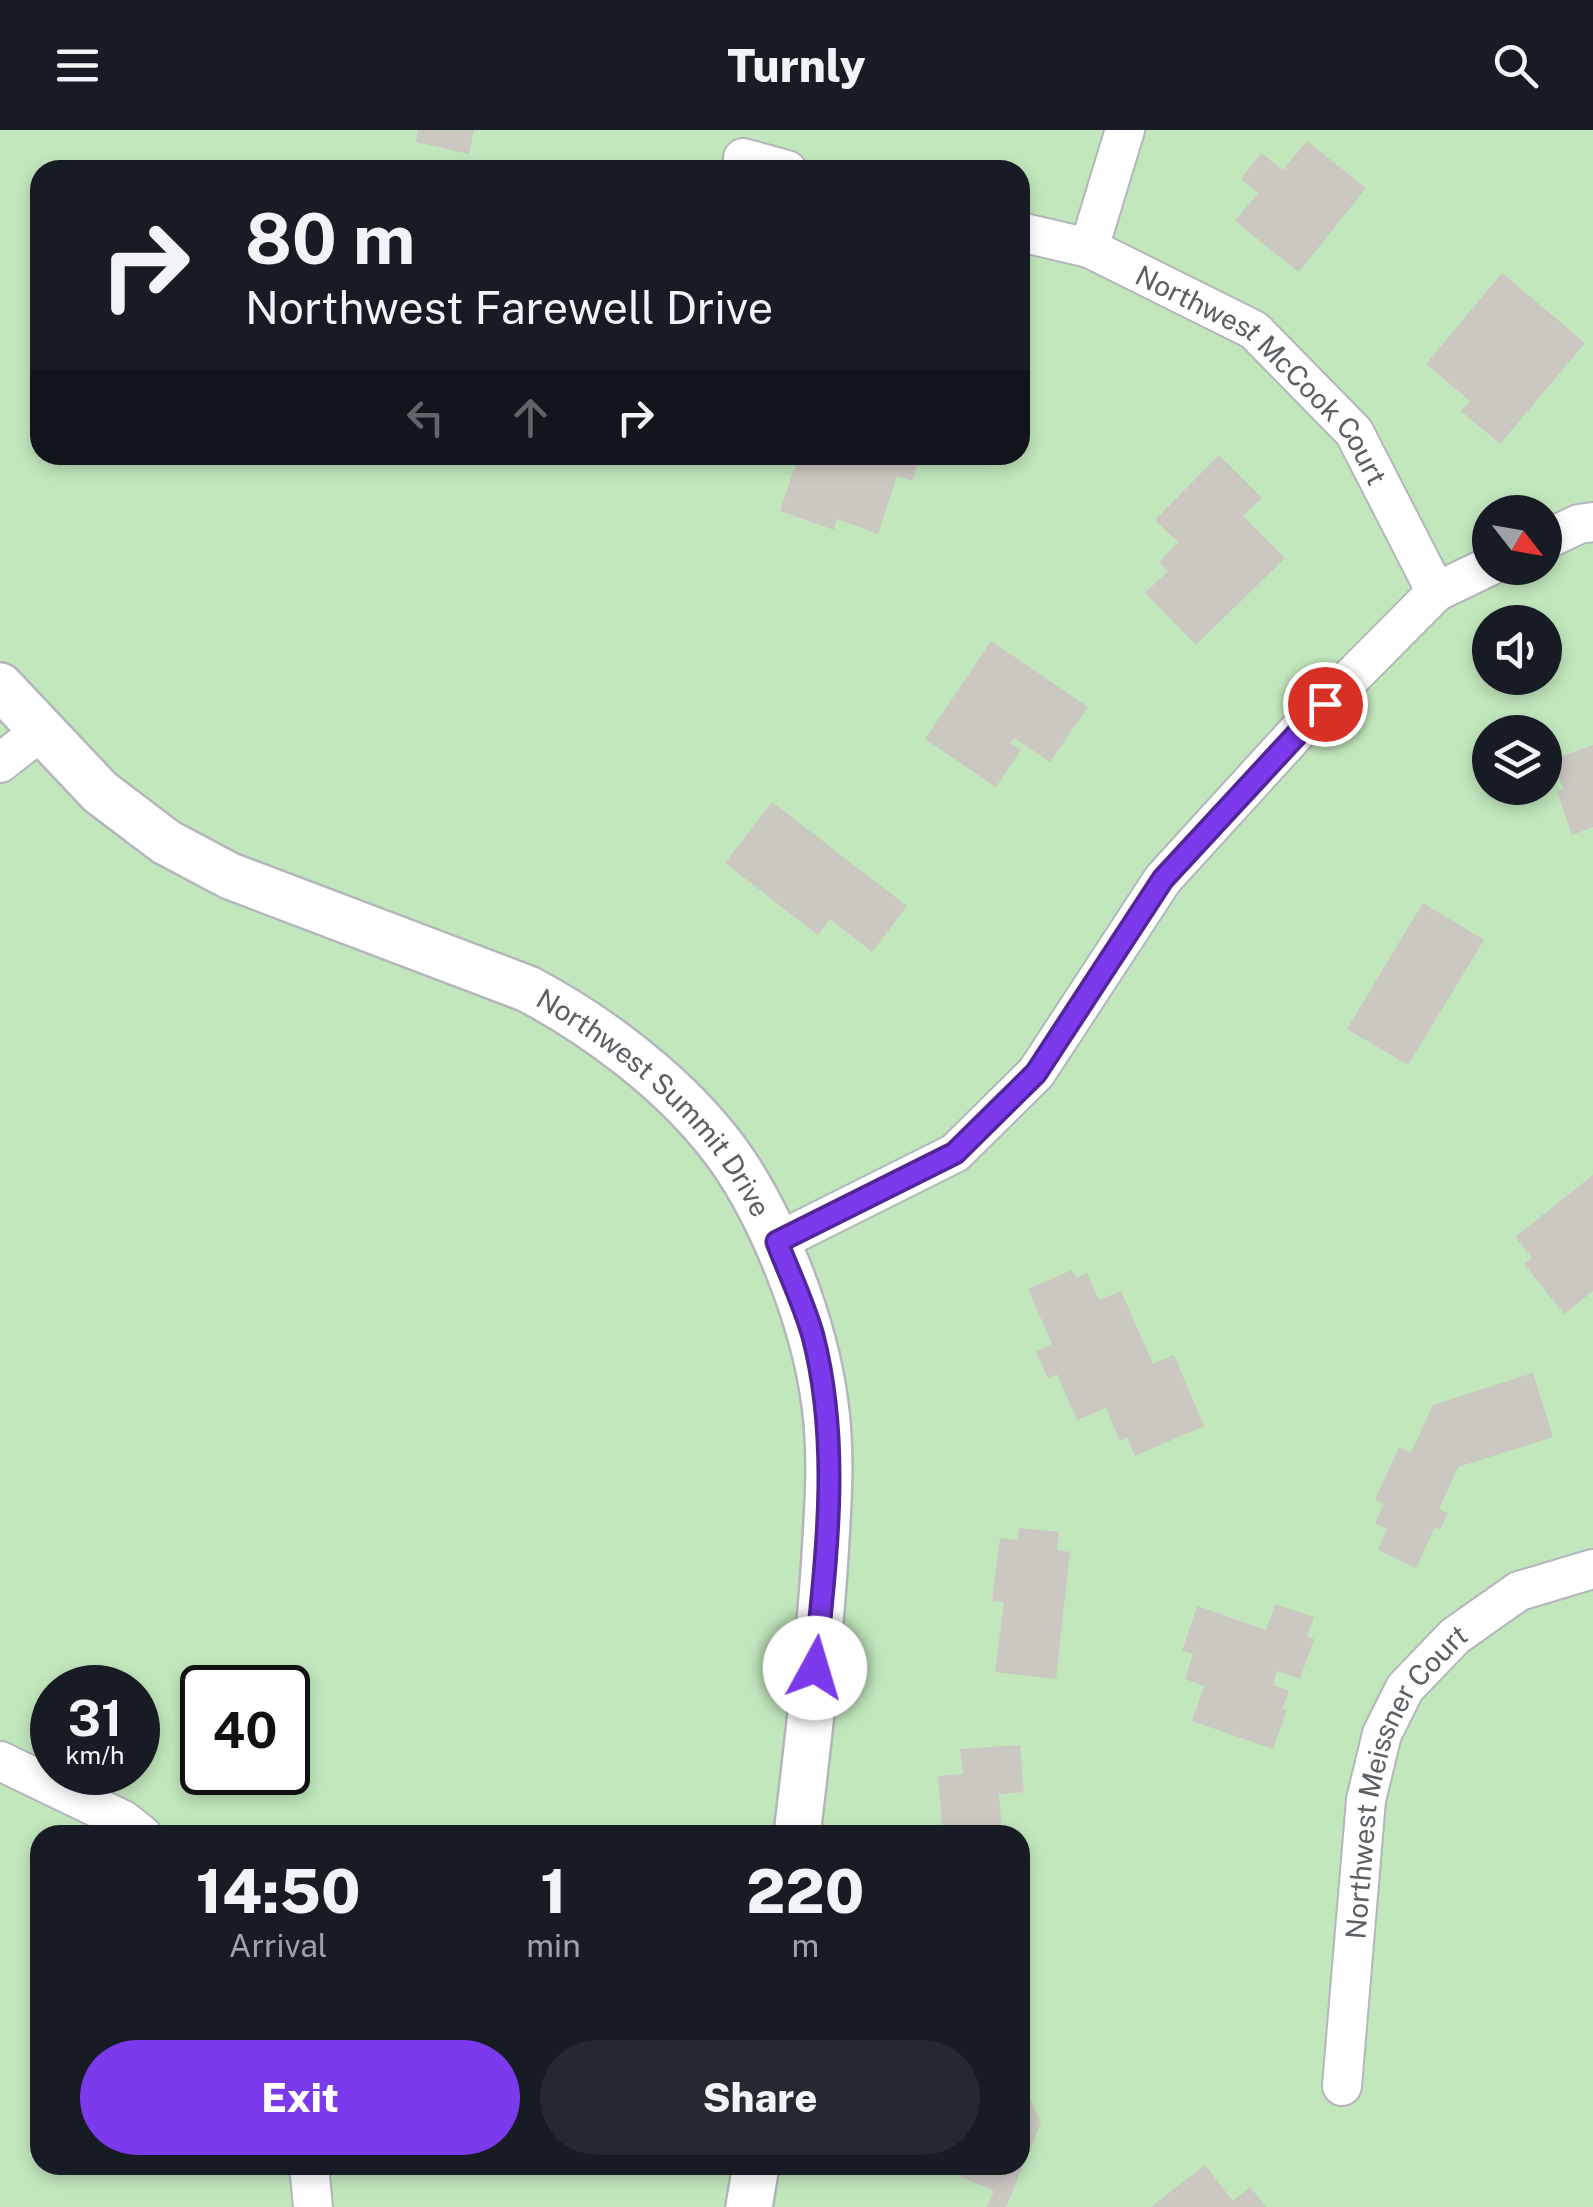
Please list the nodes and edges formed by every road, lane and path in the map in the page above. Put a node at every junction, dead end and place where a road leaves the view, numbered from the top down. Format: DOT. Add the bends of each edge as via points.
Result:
graph roads {
  1 [pos="1125,130"];
  2 [pos="744,158"];
  3 [pos="751,160"];
  4 [pos="1030,234"];
  5 [pos="1089,248"];
  6 [pos="1593,522"];
  7 [pos="1562,532"];
  8 [pos="1472,575"];
  9 [pos="1436,592"];
  10 [pos="0,686"];
  11 [pos="40,731"];
  12 [pos="0,763"];
  13 [pos="777,1242"];
  14 [pos="1593,1569"];
  15 [pos="0,1762"];
  16 [pos="129,1825"];
  17 [pos="798,1825"];
  18 [pos="1342,2086"];
  19 [pos="310,2175"];
  20 [pos="755,2175"];
  21 [pos="313,2207"];
  22 [pos="750,2207"];
  1 -- 5 [label="street"];
  2 -- 3 [label="street"];
  4 -- 5 [label="street, Northwest McCook Court"];
  5 -- 9 [label="street, Northwest McCook Court" via="1254,330 1354,432"];
  6 -- 7 [label="street"];
  8 -- 9 [label="street"];
  9 -- 13 [label="street" via="1163,879 1036,1073 955,1153"];
  10 -- 11 [label="street, Northwest Summit Drive"];
  11 -- 12 [label="street"];
  11 -- 13 [label="street, Northwest Summit Drive" via="100,792 198,859 571,1012 657,1080 717,1140"];
  13 -- 17 [label="street, Northwest Summit Drive" via="812,1334 830,1473"];
  14 -- 18 [label="street, Northwest Meissner Court" via="1519,1591 1454,1636 1405,1688 1382,1734 1366,1800"];
  15 -- 16 [label="street"];
  19 -- 21 [label="street"];
  20 -- 22 [label="street"];
}
